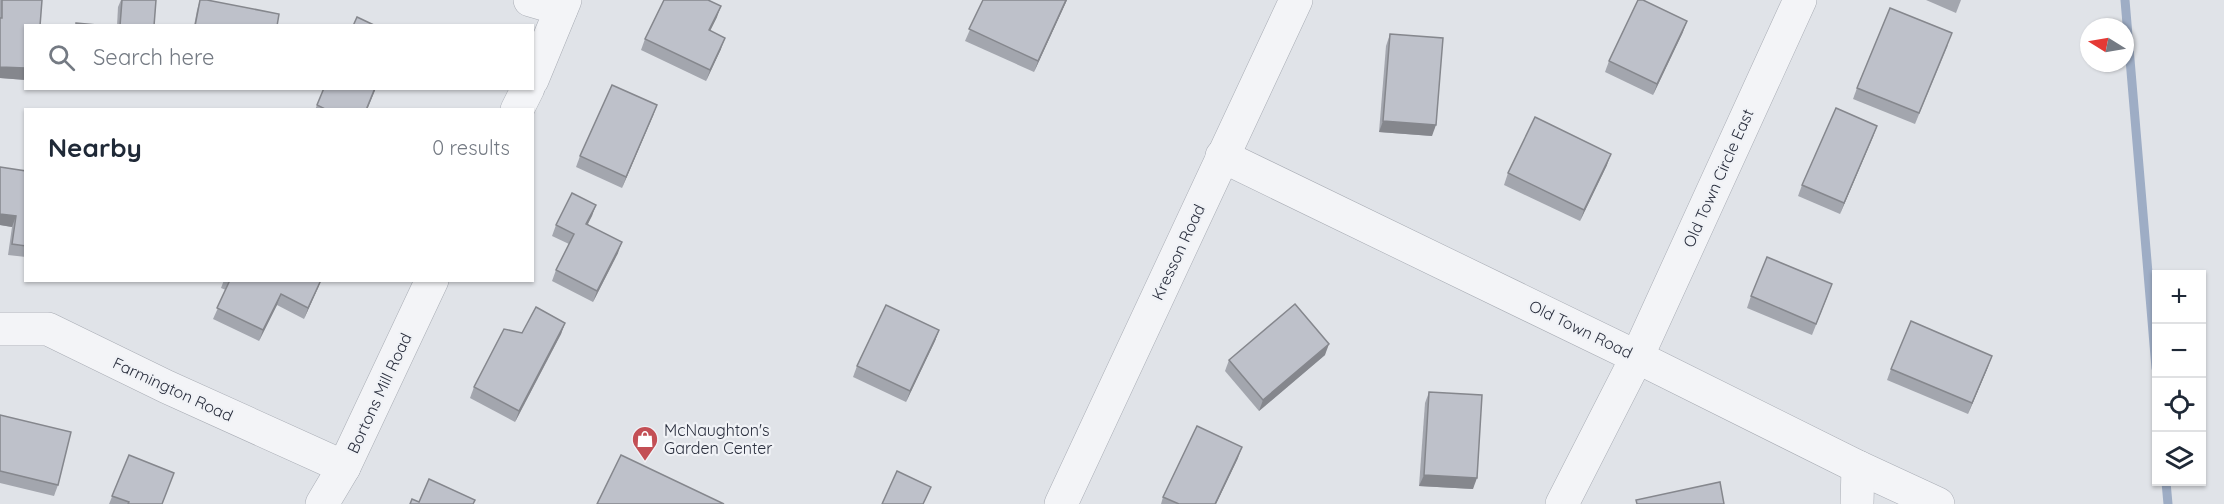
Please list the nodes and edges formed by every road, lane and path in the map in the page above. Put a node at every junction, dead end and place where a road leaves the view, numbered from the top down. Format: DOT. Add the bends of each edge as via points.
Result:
graph roads {
  1 [pos="530,0"];
  2 [pos="1296,0"];
  3 [pos="1800,0"];
  4 [pos="563,5"];
  5 [pos="534,75"];
  6 [pos="527,90"];
  7 [pos="518,108"];
  8 [pos="1222,156"];
  9 [pos="431,282"];
  10 [pos="0,329"];
  11 [pos="1637,357"];
  12 [pos="1858,466"];
  13 [pos="344,467"];
  14 [pos="322,504"];
  15 [pos="1061,504"];
  16 [pos="1562,504"];
  17 [pos="1857,504"];
  18 [pos="1938,504"];
  1 -- 4 [label="street"];
  2 -- 8 [label="street, Kresson Road"];
  3 -- 11 [label="street, Old Town Circle East"];
  4 -- 5 [label="street"];
  6 -- 7 [label="street"];
  8 -- 11 [label="street, Old Town Road"];
  8 -- 15 [label="street, Kresson Road"];
  9 -- 13 [label="street, Bortons Mill Road"];
  10 -- 13 [label="street, Farmington Road" via="48,328"];
  11 -- 12 [label="street, Old Town Road"];
  11 -- 16 [label="street, Old Town Circle East"];
  12 -- 17 [label="street"];
  12 -- 18 [label="street, Old Town Road"];
  13 -- 14 [label="street, Bortons Mill Road"];
}
